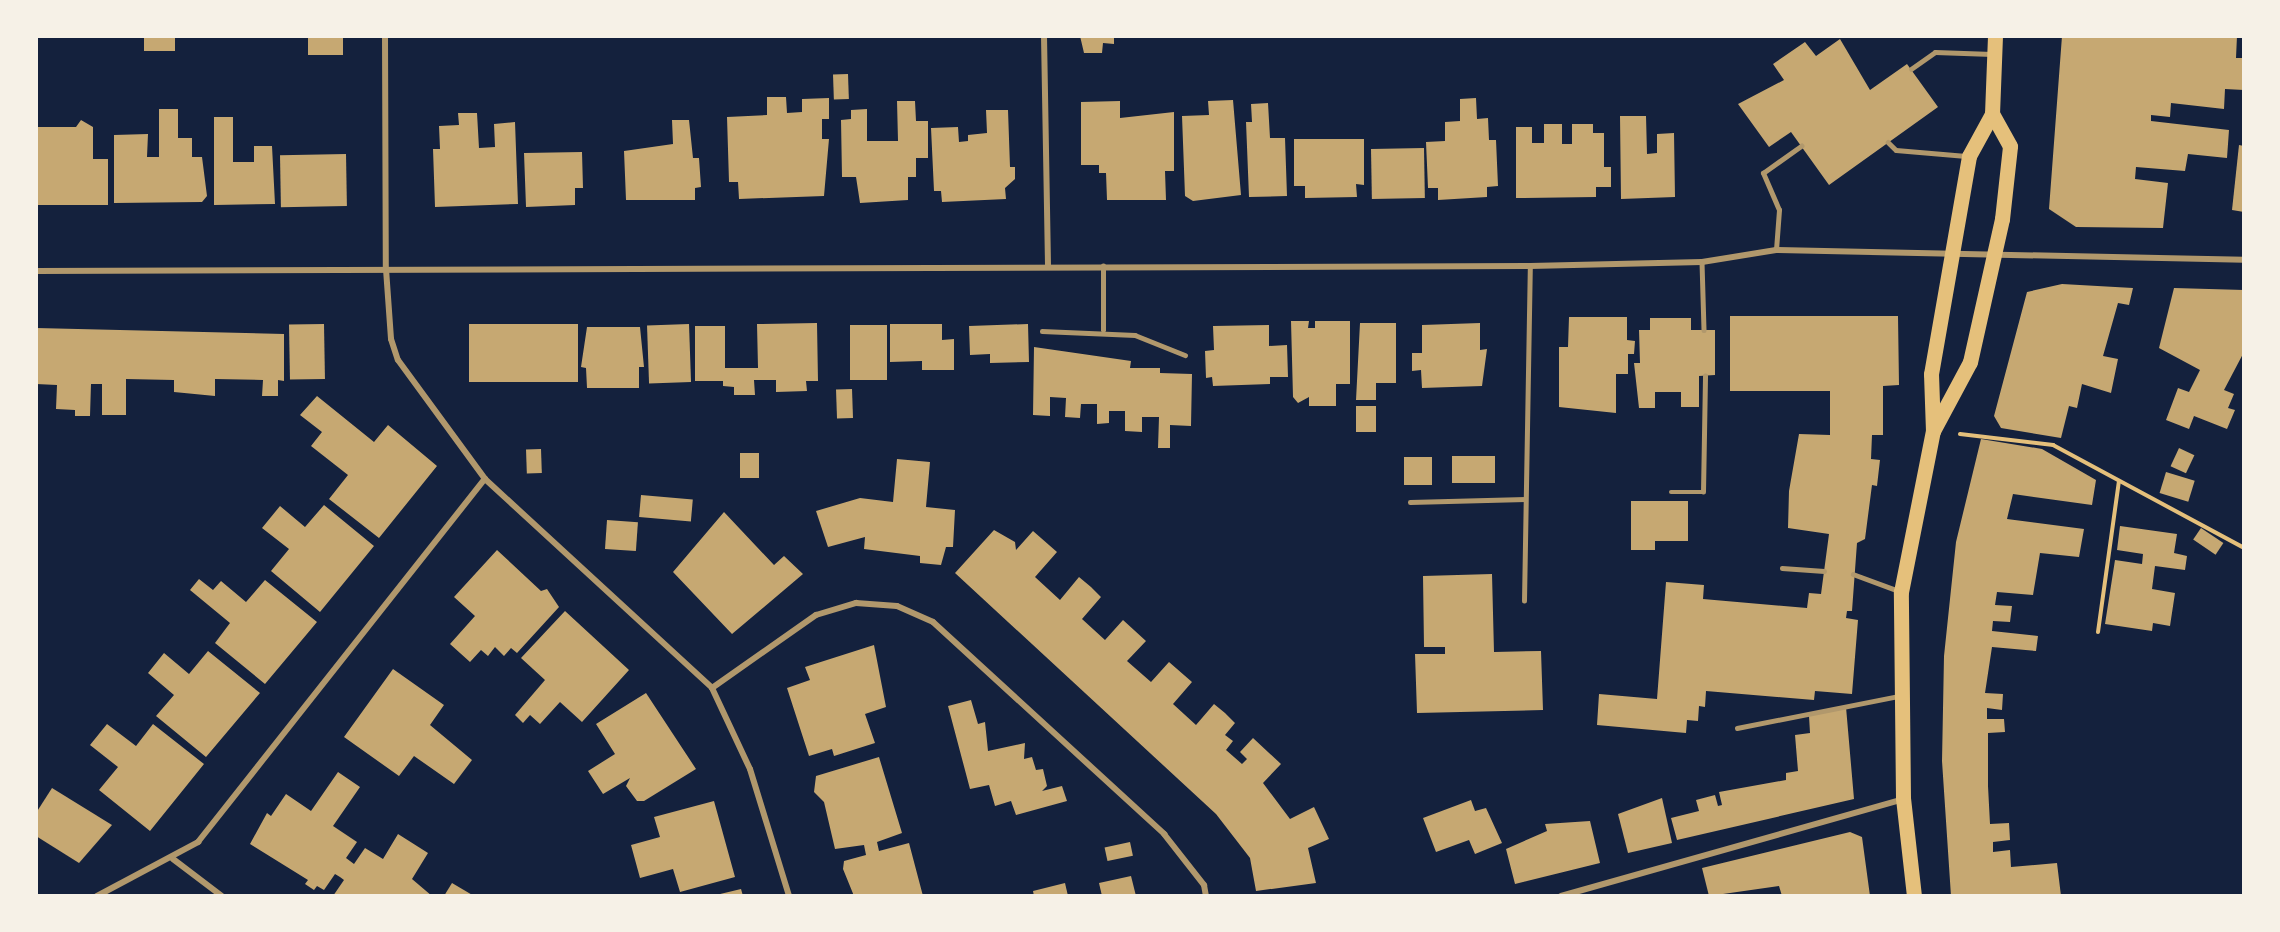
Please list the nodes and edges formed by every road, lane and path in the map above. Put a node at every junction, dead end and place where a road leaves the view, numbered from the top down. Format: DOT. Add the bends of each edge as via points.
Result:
graph roads {
  1 [pos="385,36"];
  2 [pos="1044,36"];
  3 [pos="1995,36"];
  4 [pos="1994,54"];
  5 [pos="1911,69"];
  6 [pos="1992,114"];
  7 [pos="1888,142"];
  8 [pos="1801,146"];
  9 [pos="1969,156"];
  10 [pos="1776,250"];
  11 [pos="1952,255"];
  12 [pos="1994,257"];
  13 [pos="2244,260"];
  14 [pos="1702,262"];
  15 [pos="1048,265"];
  16 [pos="1103,266"];
  17 [pos="1530,266"];
  18 [pos="386,269"];
  19 [pos="36,271"];
  20 [pos="1103,330"];
  21 [pos="1704,330"];
  22 [pos="1042,331"];
  23 [pos="1185,354"];
  24 [pos="1704,376"];
  25 [pos="1933,431"];
  26 [pos="485,479"];
  27 [pos="2119,481"];
  28 [pos="1671,492"];
  29 [pos="1525,500"];
  30 [pos="1410,502"];
  31 [pos="2244,548"];
  32 [pos="1782,567"];
  33 [pos="1824,572"];
  34 [pos="1853,574"];
  35 [pos="1901,592"];
  36 [pos="1524,601"];
  37 [pos="2098,632"];
  38 [pos="712,688"];
  39 [pos="1902,696"];
  40 [pos="1737,728"];
  41 [pos="1903,798"];
  42 [pos="173,859"];
  43 [pos="97,896"];
  44 [pos="222,896"];
  45 [pos="789,896"];
  46 [pos="1206,896"];
  47 [pos="1561,896"];
  48 [pos="1914,896"];
  1 -- 18 [label="street"];
  2 -- 15 [label="street"];
  3 -- 4 [label="main road"];
  4 -- 5 [label="lane" via="1935,52"];
  4 -- 6 [label="main road"];
  6 -- 9 [label="main road"];
  6 -- 12 [label="main road" via="2010,146"];
  7 -- 9 [label="lane" via="1896,150"];
  8 -- 10 [label="lane" via="1763,173 1779,210"];
  9 -- 11 [label="main road"];
  10 -- 11 [label="street"];
  10 -- 14 [label="street"];
  11 -- 12 [label="street"];
  11 -- 25 [label="main road" via="1931,374"];
  12 -- 13 [label="street"];
  12 -- 25 [label="main road" via="1970,362"];
  14 -- 17 [label="street"];
  14 -- 21 [label="lane"];
  15 -- 16 [label="street"];
  15 -- 18 [label="street"];
  16 -- 17 [label="street"];
  16 -- 20 [label="lane"];
  17 -- 29 [label="lane"];
  18 -- 19 [label="street"];
  18 -- 26 [label="street" via="391,339 398,360"];
  20 -- 22 [label="lane"];
  20 -- 23 [label="lane" via="1135,335"];
  24 -- 28 [label="lane" via="1703,492"];
  25 -- 27 [label="path" via="2053,445"];
  25 -- 35 [label="main road"];
  26 -- 38 [label="street"];
  26 -- 42 [label="street" via="198,842"];
  27 -- 31 [label="path"];
  27 -- 37 [label="path"];
  29 -- 30 [label="lane"];
  29 -- 36 [label="lane"];
  32 -- 33 [label="lane"];
  34 -- 35 [label="lane"];
  35 -- 39 [label="main road"];
  38 -- 45 [label="street" via="750,769"];
  38 -- 46 [label="street" via="816,615 856,603 897,606 933,622 1164,834 1204,885"];
  39 -- 40 [label="lane"];
  39 -- 41 [label="main road"];
  41 -- 47 [label="street"];
  41 -- 48 [label="main road"];
  42 -- 43 [label="street"];
  42 -- 44 [label="street"];
}
